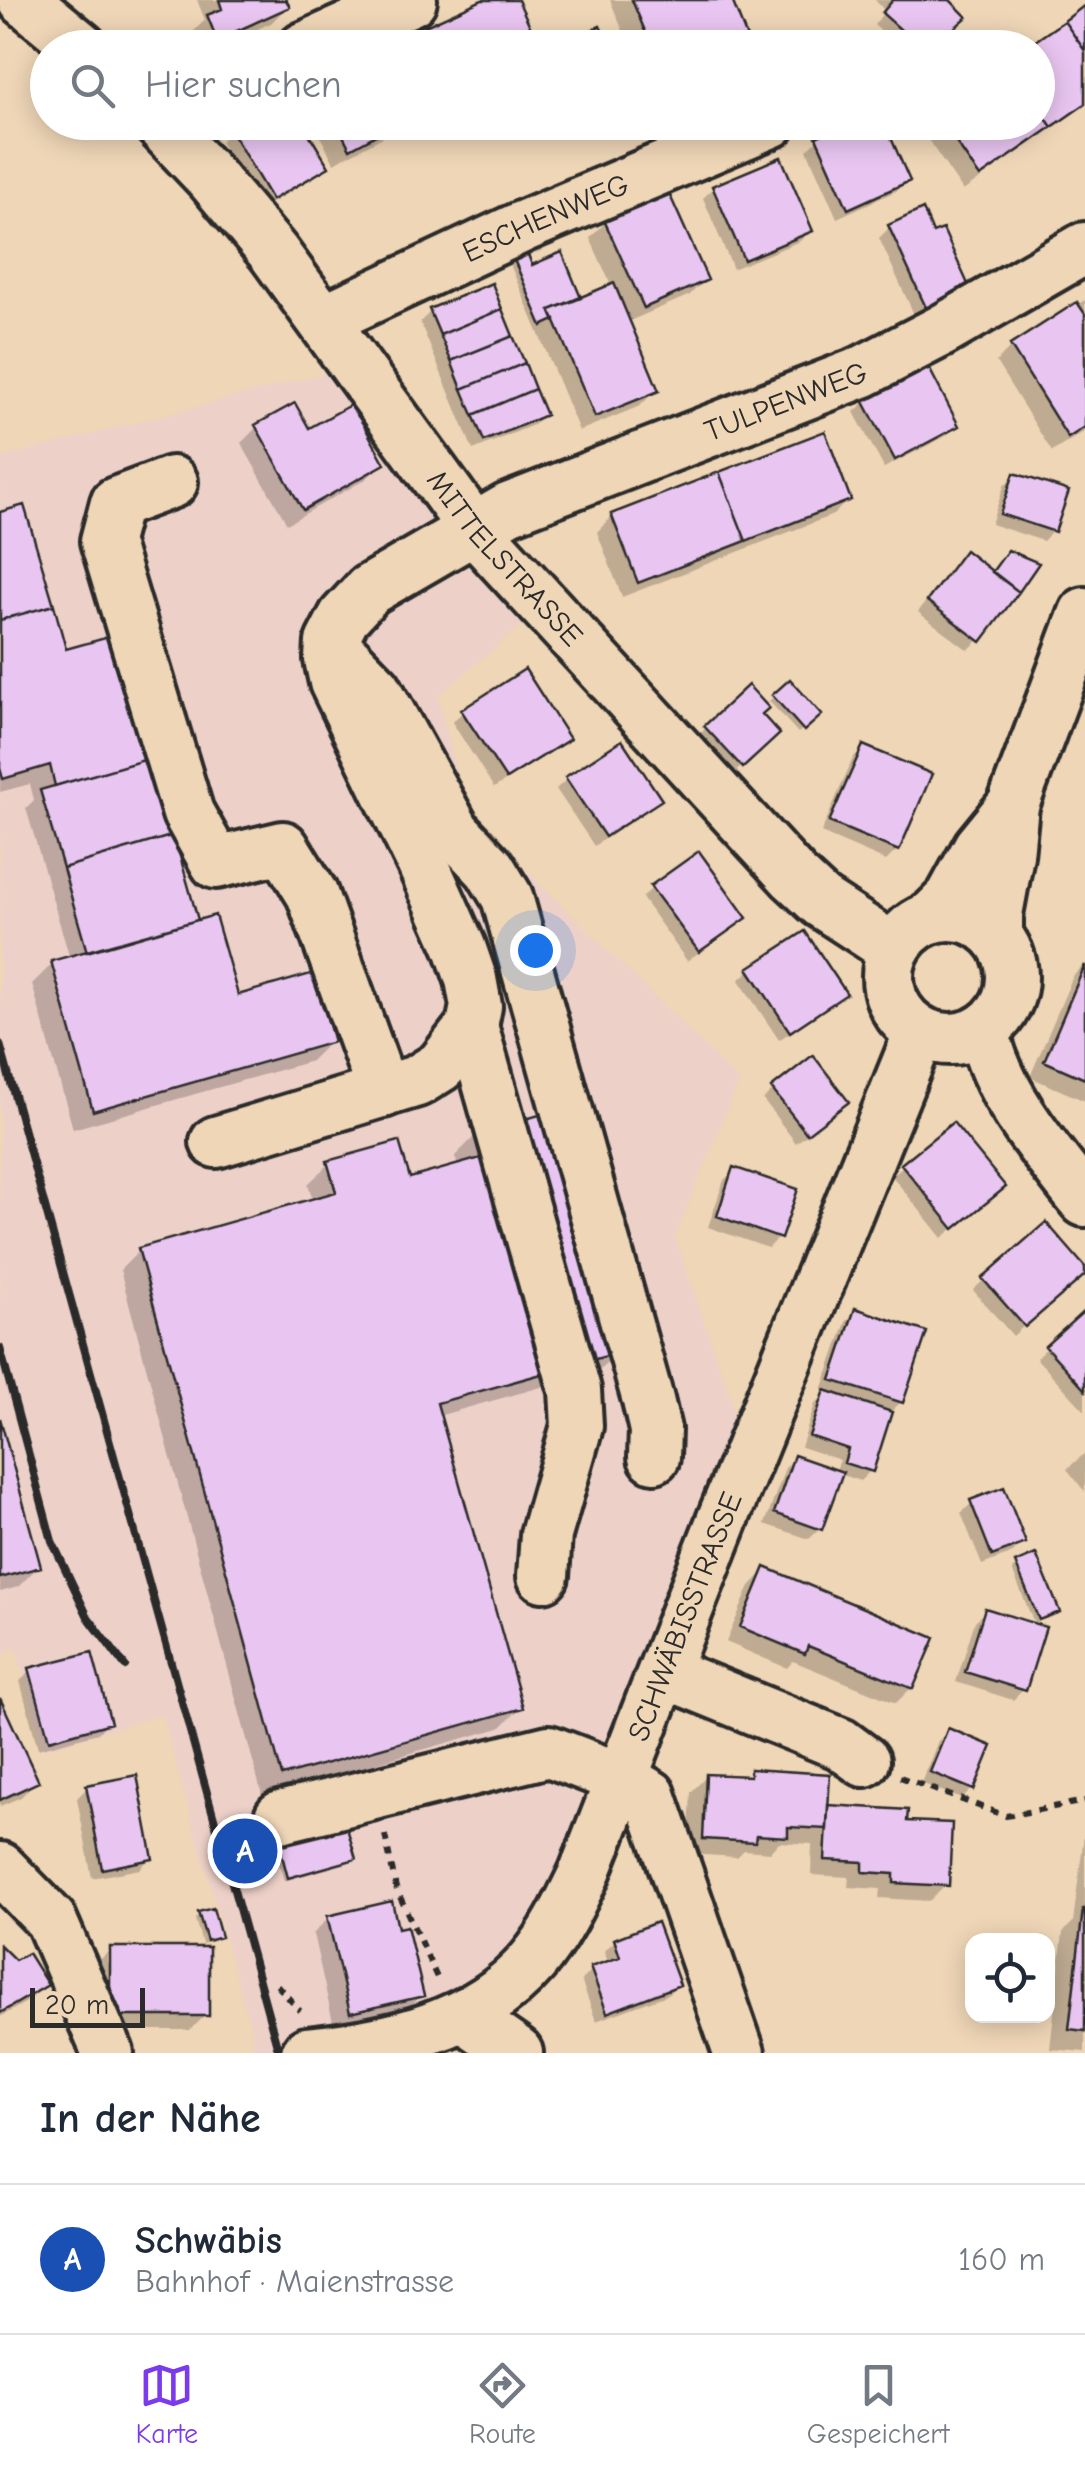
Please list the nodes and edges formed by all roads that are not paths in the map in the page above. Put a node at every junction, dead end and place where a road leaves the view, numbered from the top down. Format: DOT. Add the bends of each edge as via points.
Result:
graph roads {
  1 [pos="24,0"];
  2 [pos="410,0"];
  3 [pos="60,30"];
  4 [pos="344,30"];
  5 [pos="175,140"];
  6 [pos="729,140"];
  7 [pos="1085,248"];
  8 [pos="323,320"];
  9 [pos="172,482"];
  10 [pos="474,529"];
  11 [pos="1085,613"];
  12 [pos="331,642"];
  13 [pos="1013,805"];
  14 [pos="933,916"];
  15 [pos="997,936"];
  16 [pos="892,949"];
  17 [pos="492,1028"];
  18 [pos="983,1030"];
  19 [pos="920,1032"];
  20 [pos="383,1092"];
  21 [pos="216,1142"];
  22 [pos="1085,1201"];
  23 [pos="654,1458"];
  24 [pos="542,1576"];
  25 [pos="664,1672"];
  26 [pos="864,1761"];
  27 [pos="622,1779"];
  28 [pos="280,1817"];
  29 [pos="0,1868"];
  30 [pos="464,2016"];
  31 [pos="108,2053"];
  32 [pos="307,2053"];
  33 [pos="516,2053"];
  34 [pos="738,2053"];
  1 -- 3 [label="street"];
  2 -- 4 [label="street"];
  5 -- 8 [label="street, MITTELSTRASSE" via="242,213"];
  6 -- 8 [label="street, ESCHENWEG"];
  7 -- 10 [label="street, TULPENWEG" via="862,372 532,498"];
  8 -- 10 [label="street, MITTELSTRASSE"];
  9 -- 20 [label="street" via="116,503 106,541 188,814 216,863 284,847 312,894"];
  10 -- 12 [label="street, TULPENWEG" via="369,590"];
  10 -- 16 [label="street, MITTELSTRASSE" via="794,876"];
  11 -- 13 [label="street"];
  12 -- 17 [label="street" via="335,682 460,947 476,1006"];
  12 -- 23 [label="street" via="376,689 455,832 507,897 648,1400"];
  13 -- 14 [label="street"];
  13 -- 15 [label="street"];
  14 -- 15 [label="street" via="967,916"];
  14 -- 16 [label="street"];
  15 -- 18 [label="street" via="1007,951 1012,986"];
  16 -- 19 [label="street" via="890,998"];
  17 -- 20 [label="street" via="418,1081"];
  17 -- 24 [label="street" via="575,1390 577,1426 546,1534"];
  18 -- 19 [label="street" via="951,1039"];
  18 -- 22 [label="street" via="1005,1090"];
  19 -- 25 [label="street, SCHWÄBISSTRASSE"];
  20 -- 21 [label="street"];
  25 -- 26 [label="street" via="841,1744"];
  25 -- 27 [label="street, SCHWÄBISSTRASSE"];
  27 -- 28 [label="street" via="549,1751"];
  27 -- 30 [label="street, SCHWÄBISSTRASSE" via="548,1941 509,1984"];
  27 -- 34 [label="street" via="650,1795"];
  29 -- 31 [label="street" via="50,1920"];
  30 -- 32 [label="street, SCHWÄBISSTRASSE" via="378,2044"];
  30 -- 33 [label="street"];
}
